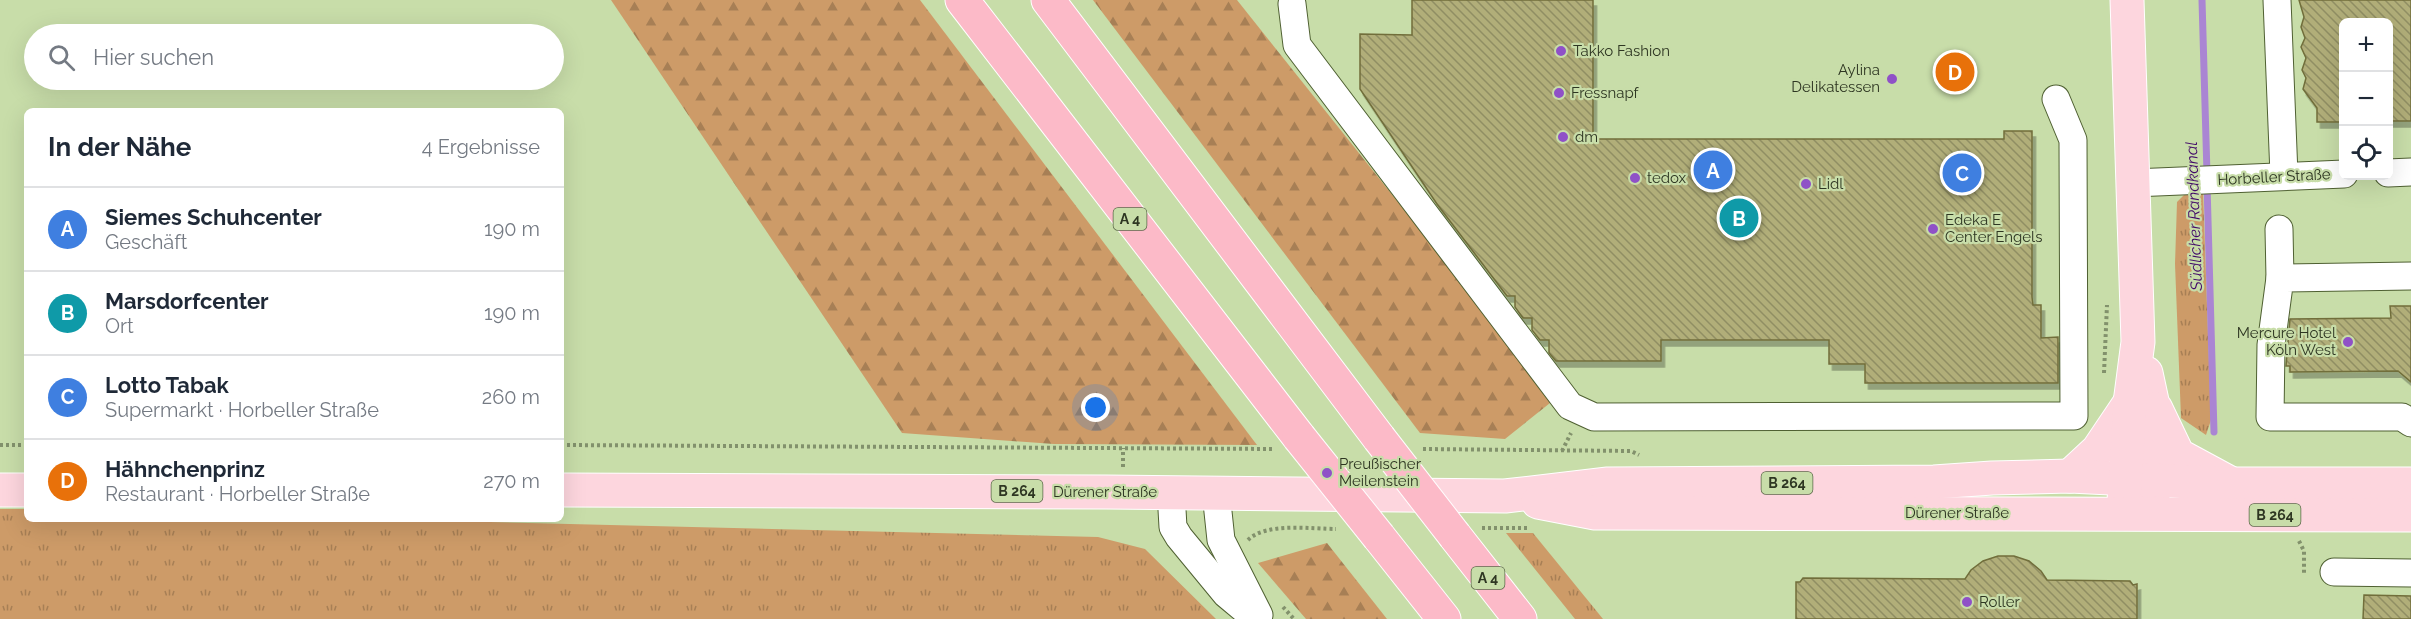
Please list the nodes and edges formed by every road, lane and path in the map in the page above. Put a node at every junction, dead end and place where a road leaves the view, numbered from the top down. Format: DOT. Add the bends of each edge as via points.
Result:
graph roads {
  1 [pos="962,0"];
  2 [pos="1048,0"];
  3 [pos="2127,0"];
  4 [pos="2277,0"];
  5 [pos="1292,4"];
  6 [pos="2056,99"];
  7 [pos="2411,172"];
  8 [pos="2393,173"];
  9 [pos="2339,174"];
  10 [pos="2284,175"];
  11 [pos="2133,183"];
  12 [pos="2279,229"];
  13 [pos="2411,276"];
  14 [pos="2280,278"];
  15 [pos="2107,297"];
  16 [pos="2103,381"];
  17 [pos="2141,402"];
  18 [pos="2411,423"];
  19 [pos="1287,443"];
  20 [pos="0,445"];
  21 [pos="24,445"];
  22 [pos="564,446"];
  23 [pos="1415,449"];
  24 [pos="1649,459"];
  25 [pos="2070,476"];
  26 [pos="2139,481"];
  27 [pos="2232,484"];
  28 [pos="2411,484"];
  29 [pos="0,490"];
  30 [pos="24,490"];
  31 [pos="564,490"];
  32 [pos="1171,492"];
  33 [pos="1216,493"];
  34 [pos="1504,496"];
  35 [pos="2138,514"];
  36 [pos="2411,515"];
  37 [pos="2298,532"];
  38 [pos="2334,572"];
  39 [pos="2411,573"];
  40 [pos="2304,575"];
  41 [pos="1256,619"];
  42 [pos="1260,619"];
  43 [pos="1444,619"];
  44 [pos="1520,619"];
  1 -- 19 [label="highway, A 4"];
  2 -- 44 [label="highway, A 4, bridge"];
  3 -- 11 [label="main road"];
  4 -- 10 [label="street"];
  5 -- 6 [label="street" via="1297,45 1570,406 1594,417 2074,416 2073,140"];
  7 -- 8 [label="street"];
  9 -- 10 [label="street, Horbeller Straße"];
  10 -- 11 [label="street, Horbeller Straße"];
  11 -- 17 [label="main road"];
  12 -- 14 [label="street"];
  13 -- 14 [label="street"];
  14 -- 18 [label="street" via="2271,345 2270,417 2402,417"];
  15 -- 16 [label="path"];
  17 -- 25 [label="main road"];
  17 -- 26 [label="main road"];
  17 -- 27 [label="main road, B 264" via="2178,455"];
  19 -- 22 [label="path"];
  19 -- 43 [label="highway, A 4, bridge" via="1379,537"];
  20 -- 21 [label="path"];
  23 -- 24 [label="path" via="1631,451"];
  25 -- 26 [label="main road, Dürener Straße / B 264"];
  25 -- 34 [label="main road, Dürener Straße / B 264" via="1992,477 1934,483 1608,484"];
  26 -- 27 [label="main road, Dürener Straße / B 264"];
  26 -- 35 [label="main road"];
  27 -- 28 [label="main road, Dürener Straße / B 264"];
  29 -- 30 [label="main road"];
  31 -- 32 [label="main road, Dürener Straße / B 264"];
  32 -- 33 [label="main road, Dürener Straße / B 264"];
  32 -- 41 [label="street" via="1173,527 1179,537 1226,594"];
  33 -- 34 [label="main road, Dürener Straße / B 264"];
  33 -- 42 [label="street" via="1221,540"];
  34 -- 35 [label="main road, Dürener Straße / B 264" via="1595,513"];
  35 -- 36 [label="main road, Dürener Straße / B 264"];
  37 -- 40 [label="path" via="2304,551"];
  38 -- 39 [label="street"];
}
